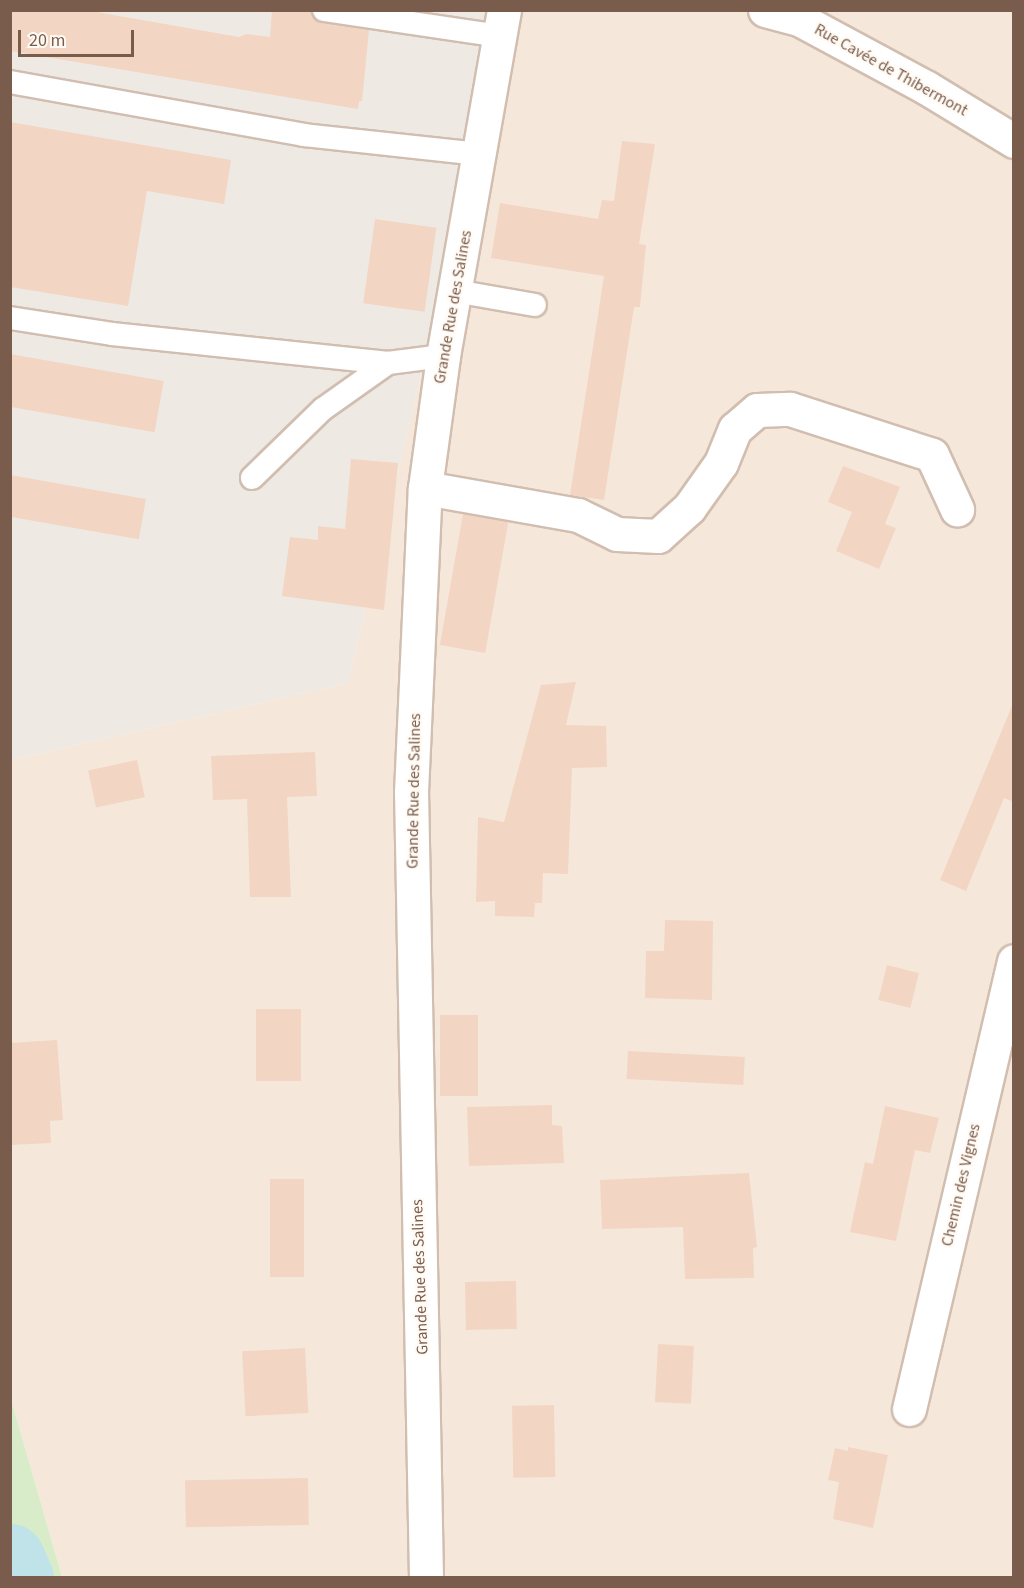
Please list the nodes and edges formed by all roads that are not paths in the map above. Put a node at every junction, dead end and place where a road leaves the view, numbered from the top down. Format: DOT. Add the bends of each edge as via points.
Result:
graph roads {
  1 [pos="324,10"];
  2 [pos="765,10"];
  3 [pos="502,23"];
  4 [pos="10,82"];
  5 [pos="1014,141"];
  6 [pos="480,154"];
  7 [pos="455,291"];
  8 [pos="534,305"];
  9 [pos="10,318"];
  10 [pos="443,356"];
  11 [pos="388,363"];
  12 [pos="252,478"];
  13 [pos="424,488"];
  14 [pos="957,509"];
  15 [pos="1014,961"];
  16 [pos="909,1409"];
  17 [pos="426,1578"];
  1 -- 3 [label="lane"];
  2 -- 5 [label="main road, Rue Cavée de Thibermont" via="800,19 927,87"];
  3 -- 6 [label="main road, Grande Rue des Salines"];
  4 -- 6 [label="lane" via="304,135"];
  6 -- 7 [label="main road, Grande Rue des Salines"];
  7 -- 8 [label="lane"];
  7 -- 10 [label="main road, Grande Rue des Salines"];
  9 -- 11 [label="lane" via="112,334"];
  10 -- 11 [label="lane"];
  10 -- 13 [label="main road, Grande Rue des Salines"];
  11 -- 12 [label="lane" via="323,409"];
  13 -- 14 [label="main road" via="578,515 617,534 657,536 689,508 721,463 735,429 757,410 790,409 932,455"];
  13 -- 17 [label="main road, Grande Rue des Salines" via="411,792"];
  15 -- 16 [label="main road, Chemin des Vignes"];
}
